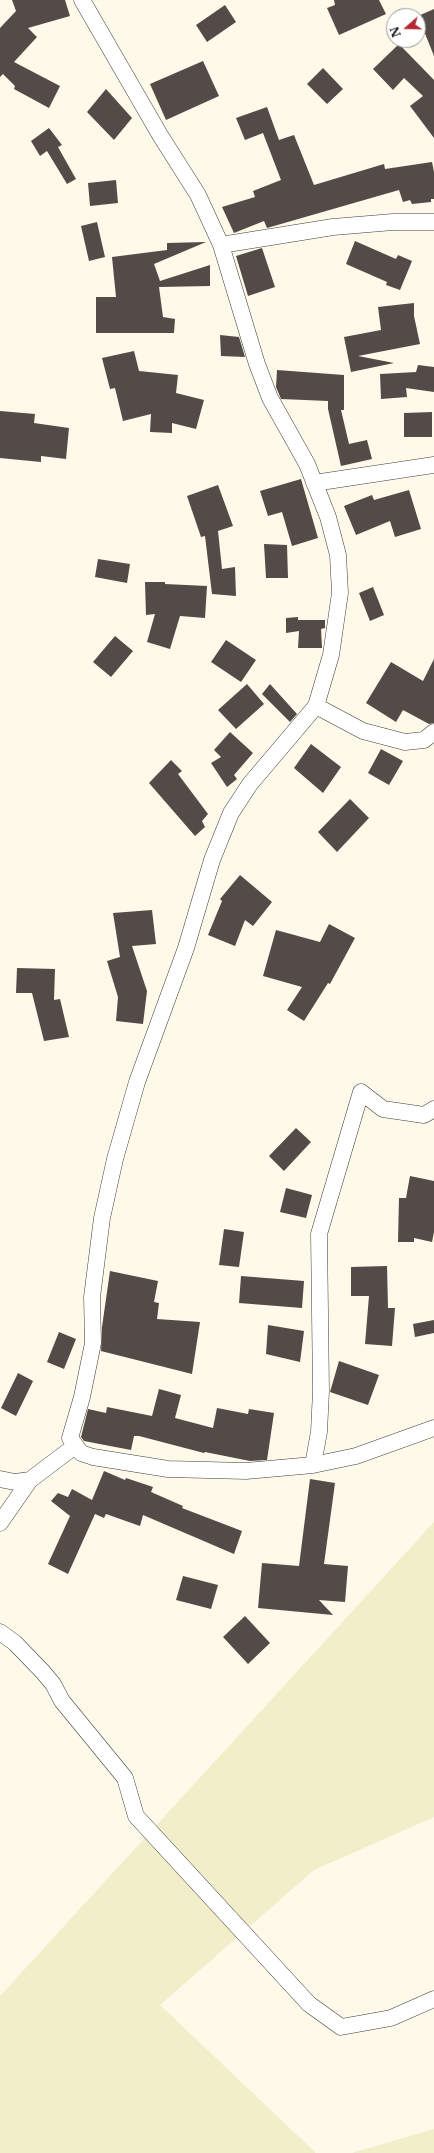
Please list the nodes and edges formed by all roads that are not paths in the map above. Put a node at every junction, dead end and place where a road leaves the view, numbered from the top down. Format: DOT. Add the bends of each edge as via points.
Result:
graph roads {
  1 [pos="82,0"];
  2 [pos="434,222"];
  3 [pos="221,245"];
  4 [pos="434,465"];
  5 [pos="314,483"];
  6 [pos="316,706"];
  7 [pos="434,732"];
  8 [pos="434,1109"];
  9 [pos="434,1428"];
  10 [pos="74,1446"];
  11 [pos="313,1465"];
  12 [pos="0,1479"];
  13 [pos="30,1480"];
  14 [pos="0,1523"];
  15 [pos="0,1632"];
  16 [pos="434,1999"];
  1 -- 3 [label="street" via="198,195"];
  2 -- 3 [label="street" via="393,222 333,227"];
  3 -- 5 [label="street" via="257,364 270,398 307,464"];
  4 -- 5 [label="street"];
  5 -- 6 [label="street" via="328,517 338,555 340,593 332,655"];
  6 -- 7 [label="street" via="363,731 405,742 424,740"];
  6 -- 10 [label="street" via="250,784 231,813 212,860 186,948 137,1082 102,1218 92,1297 92,1343 82,1397 71,1430 70,1438"];
  8 -- 11 [label="street" via="424,1115 383,1109 361,1092 319,1234 321,1391 319,1432"];
  9 -- 11 [label="street" via="356,1456"];
  10 -- 11 [label="street" via="81,1453 93,1457 168,1469 246,1471"];
  10 -- 13 [label="street"];
  12 -- 13 [label="street" via="15,1482"];
  13 -- 14 [label="street"];
  15 -- 16 [label="street" via="15,1643 43,1672 62,1701 126,1778 136,1816 309,2004 340,2027 391,2018"];
}
